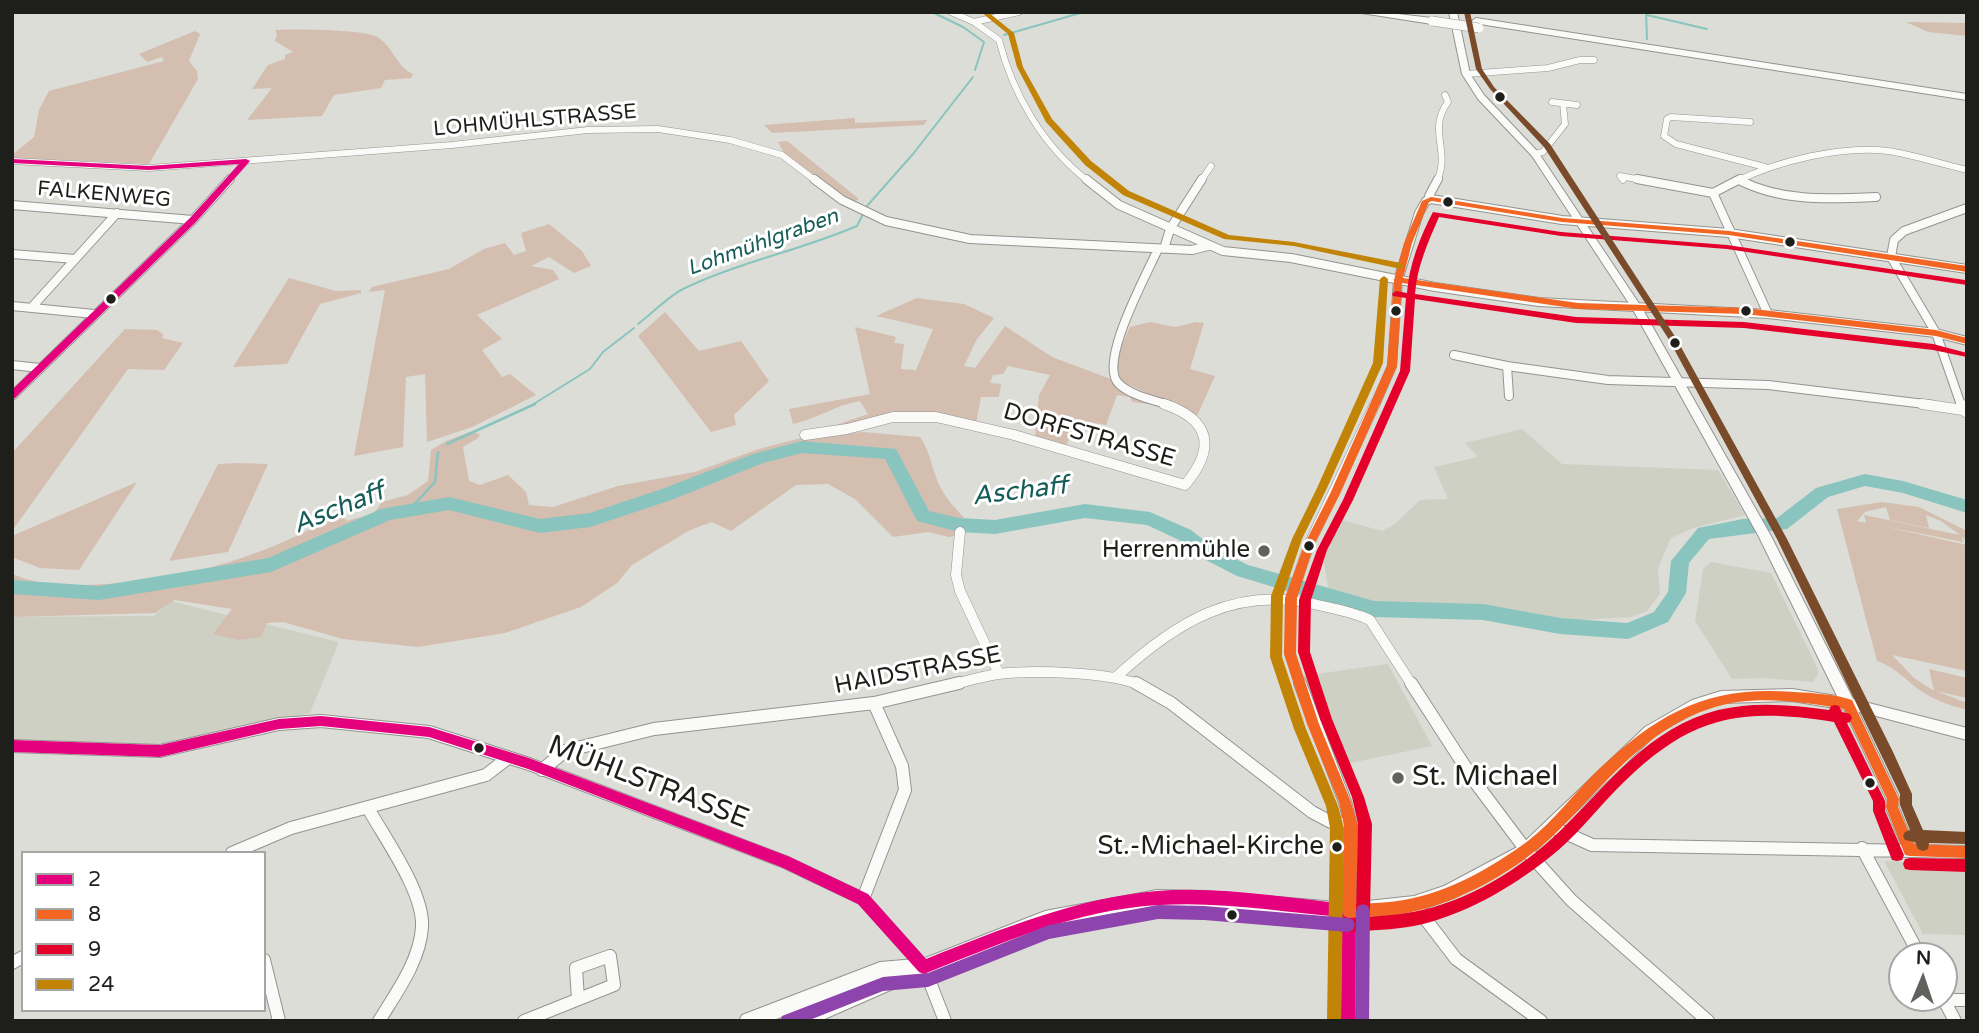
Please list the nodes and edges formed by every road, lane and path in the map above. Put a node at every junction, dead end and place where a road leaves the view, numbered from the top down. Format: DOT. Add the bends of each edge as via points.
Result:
graph roads {
  1 [pos="951,12"];
  2 [pos="1019,12"];
  3 [pos="1359,12"];
  4 [pos="1406,12"];
  5 [pos="1453,12"];
  6 [pos="1432,18"];
  7 [pos="974,22"];
  8 [pos="1478,24"];
  9 [pos="1594,60"];
  10 [pos="1466,74"];
  11 [pos="1445,95"];
  12 [pos="1967,97"];
  13 [pos="1552,102"];
  14 [pos="1967,103"];
  15 [pos="1563,104"];
  16 [pos="1577,105"];
  17 [pos="1750,122"];
  18 [pos="1535,154"];
  19 [pos="12,161"];
  20 [pos="246,161"];
  21 [pos="1211,166"];
  22 [pos="1765,167"];
  23 [pos="1967,170"];
  24 [pos="1620,176"];
  25 [pos="1739,180"];
  26 [pos="1713,193"];
  27 [pos="1876,197"];
  28 [pos="1431,199"];
  29 [pos="12,205"];
  30 [pos="1967,208"];
  31 [pos="1957,212"];
  32 [pos="117,213"];
  33 [pos="1967,215"];
  34 [pos="192,220"];
  35 [pos="1580,222"];
  36 [pos="1170,229"];
  37 [pos="1730,233"];
  38 [pos="1208,246"];
  39 [pos="1161,249"];
  40 [pos="12,254"];
  41 [pos="1891,257"];
  42 [pos="75,260"];
  43 [pos="1967,269"];
  44 [pos="1398,280"];
  45 [pos="12,306"];
  46 [pos="32,307"];
  47 [pos="1637,308"];
  48 [pos="94,314"];
  49 [pos="1768,314"];
  50 [pos="1936,333"];
  51 [pos="1967,341"];
  52 [pos="1454,355"];
  53 [pos="12,365"];
  54 [pos="1507,366"];
  55 [pos="40,368"];
  56 [pos="1681,384"];
  57 [pos="12,396"];
  58 [pos="1509,396"];
  59 [pos="1965,412"];
  60 [pos="805,435"];
  61 [pos="960,532"];
  62 [pos="1293,594"];
  63 [pos="999,674"];
  64 [pos="1115,677"];
  65 [pos="874,703"];
  66 [pos="1848,704"];
  67 [pos="1967,734"];
  68 [pos="12,746"];
  69 [pos="509,758"];
  70 [pos="542,770"];
  71 [pos="368,808"];
  72 [pos="1351,826"];
  73 [pos="1552,827"];
  74 [pos="1862,848"];
  75 [pos="1526,850"];
  76 [pos="1910,850"];
  77 [pos="237,851"];
  78 [pos="1967,852"];
  79 [pos="863,899"];
  80 [pos="1414,904"];
  81 [pos="1349,911"];
  82 [pos="1912,942"];
  83 [pos="924,967"];
  84 [pos="266,968"];
  85 [pos="578,999"];
  86 [pos="279,1021"];
  87 [pos="379,1021"];
  88 [pos="524,1021"];
  89 [pos="748,1021"];
  90 [pos="799,1021"];
  91 [pos="945,1021"];
  92 [pos="1348,1021"];
  93 [pos="1541,1021"];
  94 [pos="1707,1021"];
  1 -- 7 [label="street"];
  2 -- 7 [label="street"];
  3 -- 6 [label="highway"];
  4 -- 6 [label="highway"];
  5 -- 10 [label="main road"];
  6 -- 8 [label="highway, bridge"];
  7 -- 36 [label="street" via="999,40 1013,83 1037,128 1055,150 1119,205"];
  8 -- 12 [label="highway"];
  8 -- 14 [label="highway"];
  9 -- 10 [label="street"];
  10 -- 18 [label="main road" via="1478,94"];
  11 -- 28 [label="street" via="1448,102 1435,122 1442,173"];
  13 -- 15 [label="street"];
  15 -- 16 [label="street"];
  15 -- 18 [label="street" via="1565,124 1543,152"];
  17 -- 22 [label="street" via="1671,117 1664,136 1676,144"];
  18 -- 35 [label="main road"];
  19 -- 20 [label="street, LOHMÜHLSTRASSE" via="149,168"];
  20 -- 34 [label="street"];
  20 -- 39 [label="street, LOHMÜHLSTRASSE" via="588,130 674,131 782,155 842,200 909,227 970,239"];
  21 -- 36 [label="street"];
  22 -- 23 [label="street" via="1864,149"];
  22 -- 25 [label="street"];
  24 -- 26 [label="street"];
  25 -- 26 [label="street"];
  25 -- 27 [label="street" via="1812,200"];
  26 -- 37 [label="street"];
  28 -- 35 [label="street"];
  28 -- 44 [label="street" via="1419,213"];
  29 -- 32 [label="street, FALKENWEG"];
  30 -- 31 [label="street"];
  31 -- 33 [label="street"];
  31 -- 41 [label="street" via="1904,231 1894,240"];
  32 -- 34 [label="street, FALKENWEG"];
  32 -- 42 [label="street"];
  34 -- 48 [label="street"];
  35 -- 37 [label="street"];
  35 -- 47 [label="main road"];
  36 -- 38 [label="street"];
  36 -- 39 [label="street"];
  37 -- 41 [label="street"];
  37 -- 49 [label="street"];
  38 -- 39 [label="street, LOHMÜHLSTRASSE"];
  38 -- 44 [label="street, LOHMÜHLSTRASSE"];
  39 -- 60 [label="street, DORFSTRASSE" via="1128,317 1111,370 1117,382 1203,425 1206,448 1185,485 936,418 893,417"];
  40 -- 42 [label="street"];
  41 -- 43 [label="street"];
  41 -- 50 [label="street"];
  42 -- 46 [label="street"];
  44 -- 47 [label="street, LOHMÜHLSTRASSE" via="1565,305"];
  44 -- 62 [label="street" via="1392,366 1309,545"];
  45 -- 46 [label="street"];
  46 -- 48 [label="street"];
  47 -- 49 [label="street, LOHMÜHLSTRASSE"];
  47 -- 56 [label="main road"];
  48 -- 55 [label="street"];
  49 -- 50 [label="street, LOHMÜHLSTRASSE"];
  50 -- 51 [label="street, LOHMÜHLSTRASSE"];
  50 -- 59 [label="street"];
  52 -- 54 [label="street"];
  53 -- 55 [label="street"];
  54 -- 56 [label="street" via="1608,380"];
  54 -- 58 [label="street"];
  55 -- 57 [label="street"];
  56 -- 59 [label="street" via="1817,389"];
  56 -- 66 [label="main road" via="1765,536"];
  61 -- 63 [label="street" via="956,575 960,591"];
  62 -- 64 [label="street" via="1228,604 1200,615 1136,657"];
  62 -- 72 [label="street" via="1290,654"];
  62 -- 75 [label="street" via="1370,620 1475,782"];
  63 -- 64 [label="street, HAIDSTRASSE"];
  63 -- 65 [label="street, HAIDSTRASSE"];
  64 -- 72 [label="street, HAIDSTRASSE" via="1138,684 1171,704 1311,812"];
  65 -- 70 [label="street, HAIDSTRASSE" via="654,729 565,751"];
  65 -- 79 [label="street" via="902,766 905,790"];
  66 -- 67 [label="main road"];
  66 -- 73 [label="main road" via="1759,694 1697,704 1650,731"];
  66 -- 76 [label="street" via="1893,799"];
  68 -- 69 [label="street, MÜHLSTRASSE" via="160,751 279,724 321,721 429,732"];
  69 -- 70 [label="street, MÜHLSTRASSE"];
  69 -- 71 [label="street" via="486,775"];
  70 -- 79 [label="street, MÜHLSTRASSE" via="785,862"];
  71 -- 77 [label="street" via="291,828"];
  71 -- 87 [label="street" via="420,907 422,926 414,955"];
  72 -- 81 [label="street"];
  73 -- 74 [label="street" via="1592,845"];
  73 -- 75 [label="main road"];
  74 -- 76 [label="street"];
  74 -- 82 [label="street"];
  75 -- 80 [label="main road" via="1448,892"];
  75 -- 94 [label="street" via="1572,900"];
  76 -- 78 [label="street"];
  79 -- 83 [label="street, MÜHLSTRASSE"];
  80 -- 81 [label="main road"];
  80 -- 93 [label="street" via="1455,959"];
  81 -- 83 [label="main road" via="1157,898 1045,919"];
  81 -- 92 [label="street"];
  83 -- 89 [label="main road" via="880,970"];
  83 -- 90 [label="main road"];
  83 -- 91 [label="street, MÜHLSTRASSE"];
  84 -- 86 [label="street"];
  85 -- 88 [label="street"];
}
